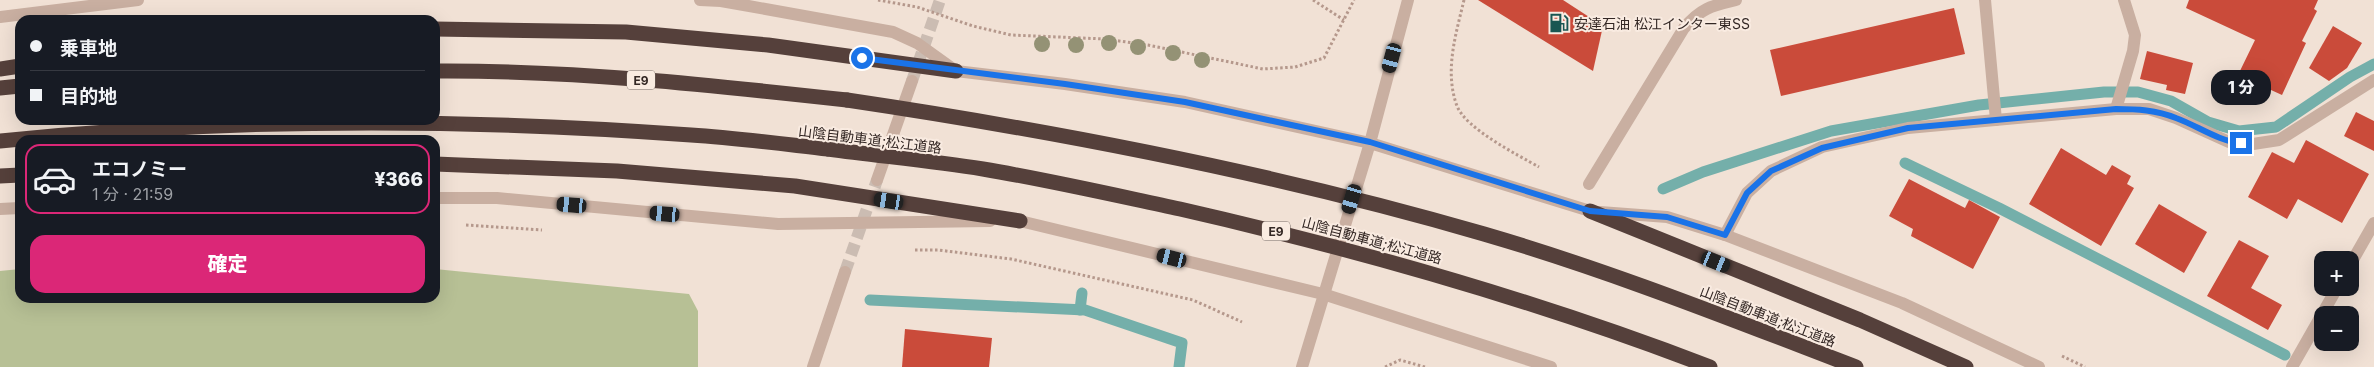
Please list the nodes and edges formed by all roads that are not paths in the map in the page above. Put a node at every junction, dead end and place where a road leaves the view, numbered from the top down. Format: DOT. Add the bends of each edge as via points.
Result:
graph roads {
  1 [pos="138,0"];
  2 [pos="700,0"];
  3 [pos="1408,0"];
  4 [pos="1736,0"];
  5 [pos="1985,0"];
  6 [pos="2124,0"];
  7 [pos="15,15"];
  8 [pos="16,15"];
  9 [pos="0,17"];
  10 [pos="440,29"];
  11 [pos="15,67"];
  12 [pos="0,69"];
  13 [pos="440,71"];
  14 [pos="956,71"];
  15 [pos="2374,80"];
  16 [pos="912,82"];
  17 [pos="15,86"];
  18 [pos="0,88"];
  19 [pos="2119,98"];
  20 [pos="1994,109"];
  21 [pos="440,124"];
  22 [pos="236,125"];
  23 [pos="89,135"];
  24 [pos="15,140"];
  25 [pos="0,141"];
  26 [pos="1370,142"];
  27 [pos="440,164"];
  28 [pos="15,175"];
  29 [pos="0,176"];
  30 [pos="877,180"];
  31 [pos="1589,184"];
  32 [pos="440,198"];
  33 [pos="15,208"];
  34 [pos="0,209"];
  35 [pos="1590,211"];
  36 [pos="1020,221"];
  37 [pos="2374,223"];
  38 [pos="1725,235"];
  39 [pos="2358,251"];
  40 [pos="845,272"];
  41 [pos="1323,294"];
  42 [pos="2332,296"];
  43 [pos="813,367"];
  44 [pos="1302,367"];
  45 [pos="1551,367"];
  46 [pos="1710,367"];
  47 [pos="1856,367"];
  48 [pos="1966,367"];
  49 [pos="2038,367"];
  50 [pos="2292,367"];
  1 -- 8 [label="street"];
  2 -- 14 [label="street" via="893,32 918,43"];
  3 -- 26 [label="street"];
  4 -- 31 [label="street" via="1706,7 1684,28"];
  5 -- 20 [label="street"];
  6 -- 19 [label="street" via="2134,35 2133,51"];
  7 -- 9 [label="street"];
  10 -- 14 [label="highway" via="626,32 768,45"];
  11 -- 12 [label="highway"];
  13 -- 47 [label="highway, 山陰自動車道;松江道路 / E9, bridge" via="692,83 847,100 1086,139 1292,182 1486,234 1662,292"];
  14 -- 26 [label="street" via="1185,102"];
  15 -- 19 [label="street" via="2279,140 2253,144 2229,142 2176,118"];
  16 -- 30 [label="street"];
  17 -- 18 [label="highway"];
  19 -- 20 [label="street"];
  20 -- 38 [label="street" via="1822,148 1771,171 1747,193"];
  21 -- 46 [label="highway, 山陰自動車道;松江道路 / E9, bridge" via="692,135 983,169 1085,188 1282,232 1470,284 1646,342"];
  22 -- 23 [label="highway, 山陰自動車道;松江道路 / E9, bridge"];
  24 -- 25 [label="highway, 山陰自動車道;松江道路 / E9, bridge"];
  26 -- 35 [label="street"];
  26 -- 41 [label="street"];
  27 -- 36 [label="highway" via="616,171 795,186"];
  28 -- 29 [label="highway"];
  32 -- 36 [label="street" via="497,198 778,224"];
  33 -- 34 [label="street"];
  35 -- 38 [label="street" via="1667,217"];
  35 -- 48 [label="highway" via="1860,320"];
  36 -- 41 [label="street"];
  37 -- 39 [label="street"];
  38 -- 49 [label="street" via="1902,303"];
  40 -- 43 [label="street"];
  41 -- 44 [label="street"];
  41 -- 45 [label="street"];
  42 -- 50 [label="street"];
}
